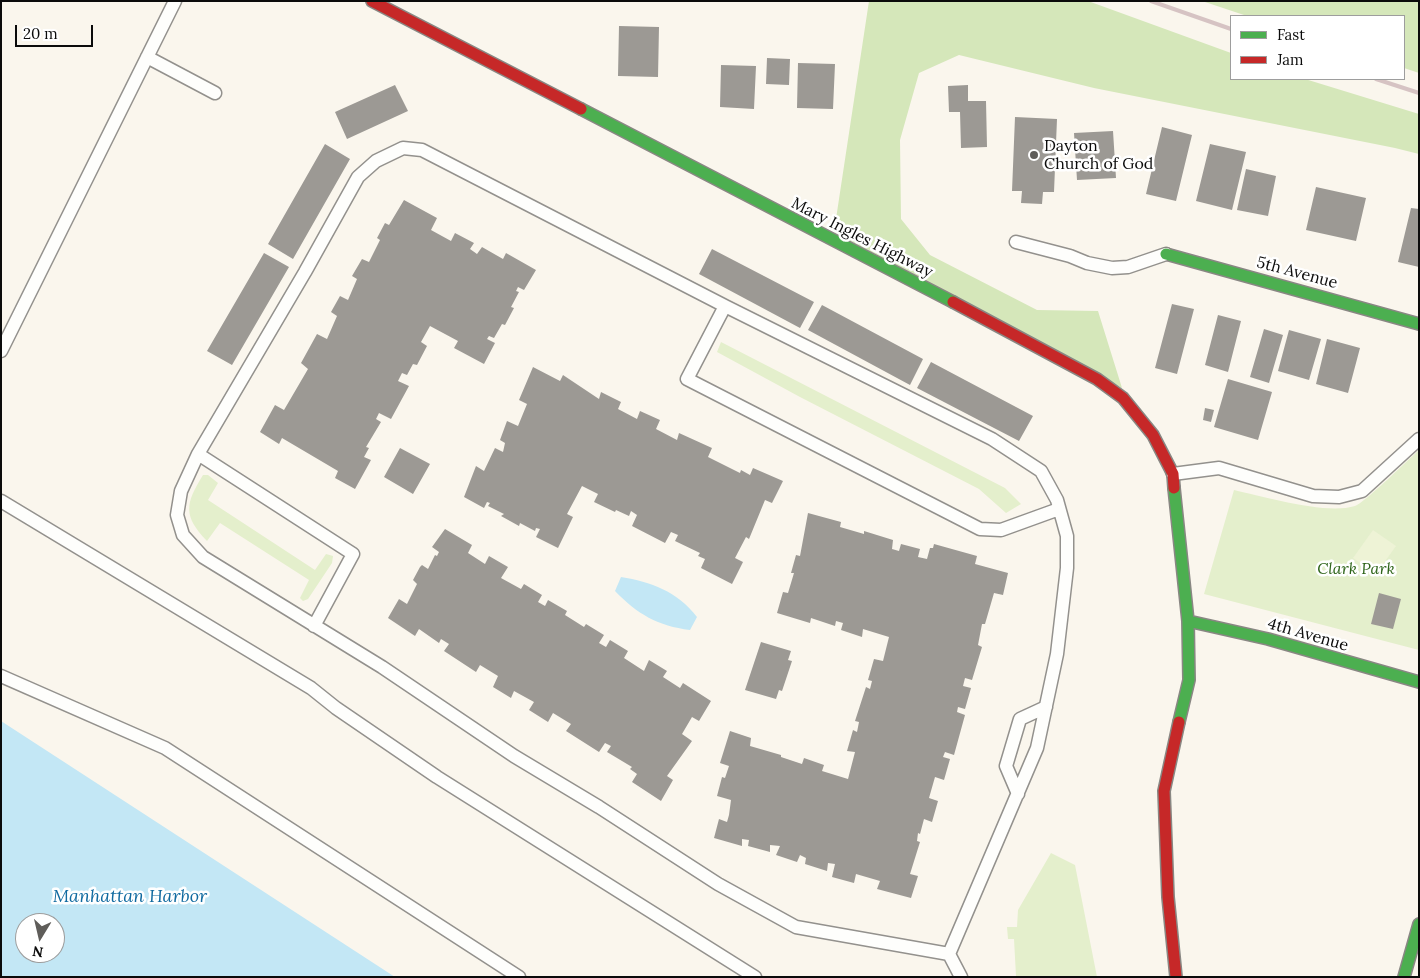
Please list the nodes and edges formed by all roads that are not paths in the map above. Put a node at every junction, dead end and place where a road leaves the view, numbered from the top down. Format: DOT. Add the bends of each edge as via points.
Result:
graph roads {
  1 [pos="175,1"];
  2 [pos="372,1"];
  3 [pos="147,57"];
  4 [pos="215,93"];
  5 [pos="1016,242"];
  6 [pos="1166,254"];
  7 [pos="725,306"];
  8 [pos="1419,324"];
  9 [pos="1,351"];
  10 [pos="1419,439"];
  11 [pos="198,454"];
  12 [pos="1173,474"];
  13 [pos="1,501"];
  14 [pos="1059,509"];
  15 [pos="1188,620"];
  16 [pos="314,626"];
  17 [pos="1,676"];
  18 [pos="1419,682"];
  19 [pos="1046,707"];
  20 [pos="1018,794"];
  21 [pos="1419,924"];
  22 [pos="949,954"];
  23 [pos="519,977"];
  24 [pos="754,977"];
  25 [pos="961,977"];
  26 [pos="1176,977"];
  27 [pos="1404,977"];
  1 -- 3 [label="lane"];
  2 -- 12 [label="street, Mary Ingles Highway" via="1097,379 1123,398 1153,435"];
  3 -- 4 [label="lane"];
  3 -- 9 [label="lane"];
  5 -- 6 [label="lane" via="1112,268 1128,267"];
  6 -- 8 [label="street, 5th Avenue"];
  7 -- 11 [label="lane" via="422,150 403,148 376,161 358,177"];
  7 -- 14 [label="lane" via="992,439 1041,471"];
  7 -- 14 [label="lane" via="687,379 980,529 1001,530"];
  10 -- 12 [label="lane" via="1362,491 1339,497 1314,496 1219,468"];
  11 -- 16 [label="lane" via="181,491 177,515 183,534 203,557"];
  11 -- 16 [label="lane" via="353,554"];
  12 -- 15 [label="street, Mary Ingles Highway"];
  13 -- 24 [label="lane" via="311,688 437,777"];
  14 -- 19 [label="lane" via="1067,536 1067,568 1057,654"];
  15 -- 18 [label="street, 4th Avenue"];
  15 -- 26 [label="street, Mary Ingles Highway" via="1189,680 1164,791 1168,898"];
  16 -- 22 [label="lane" via="718,884 796,927"];
  17 -- 23 [label="lane" via="165,748"];
  19 -- 20 [label="lane" via="1037,748"];
  19 -- 20 [label="lane" via="1020,719 1006,766"];
  20 -- 22 [label="lane"];
  21 -- 27 [label="street"];
  22 -- 25 [label="lane"];
}
